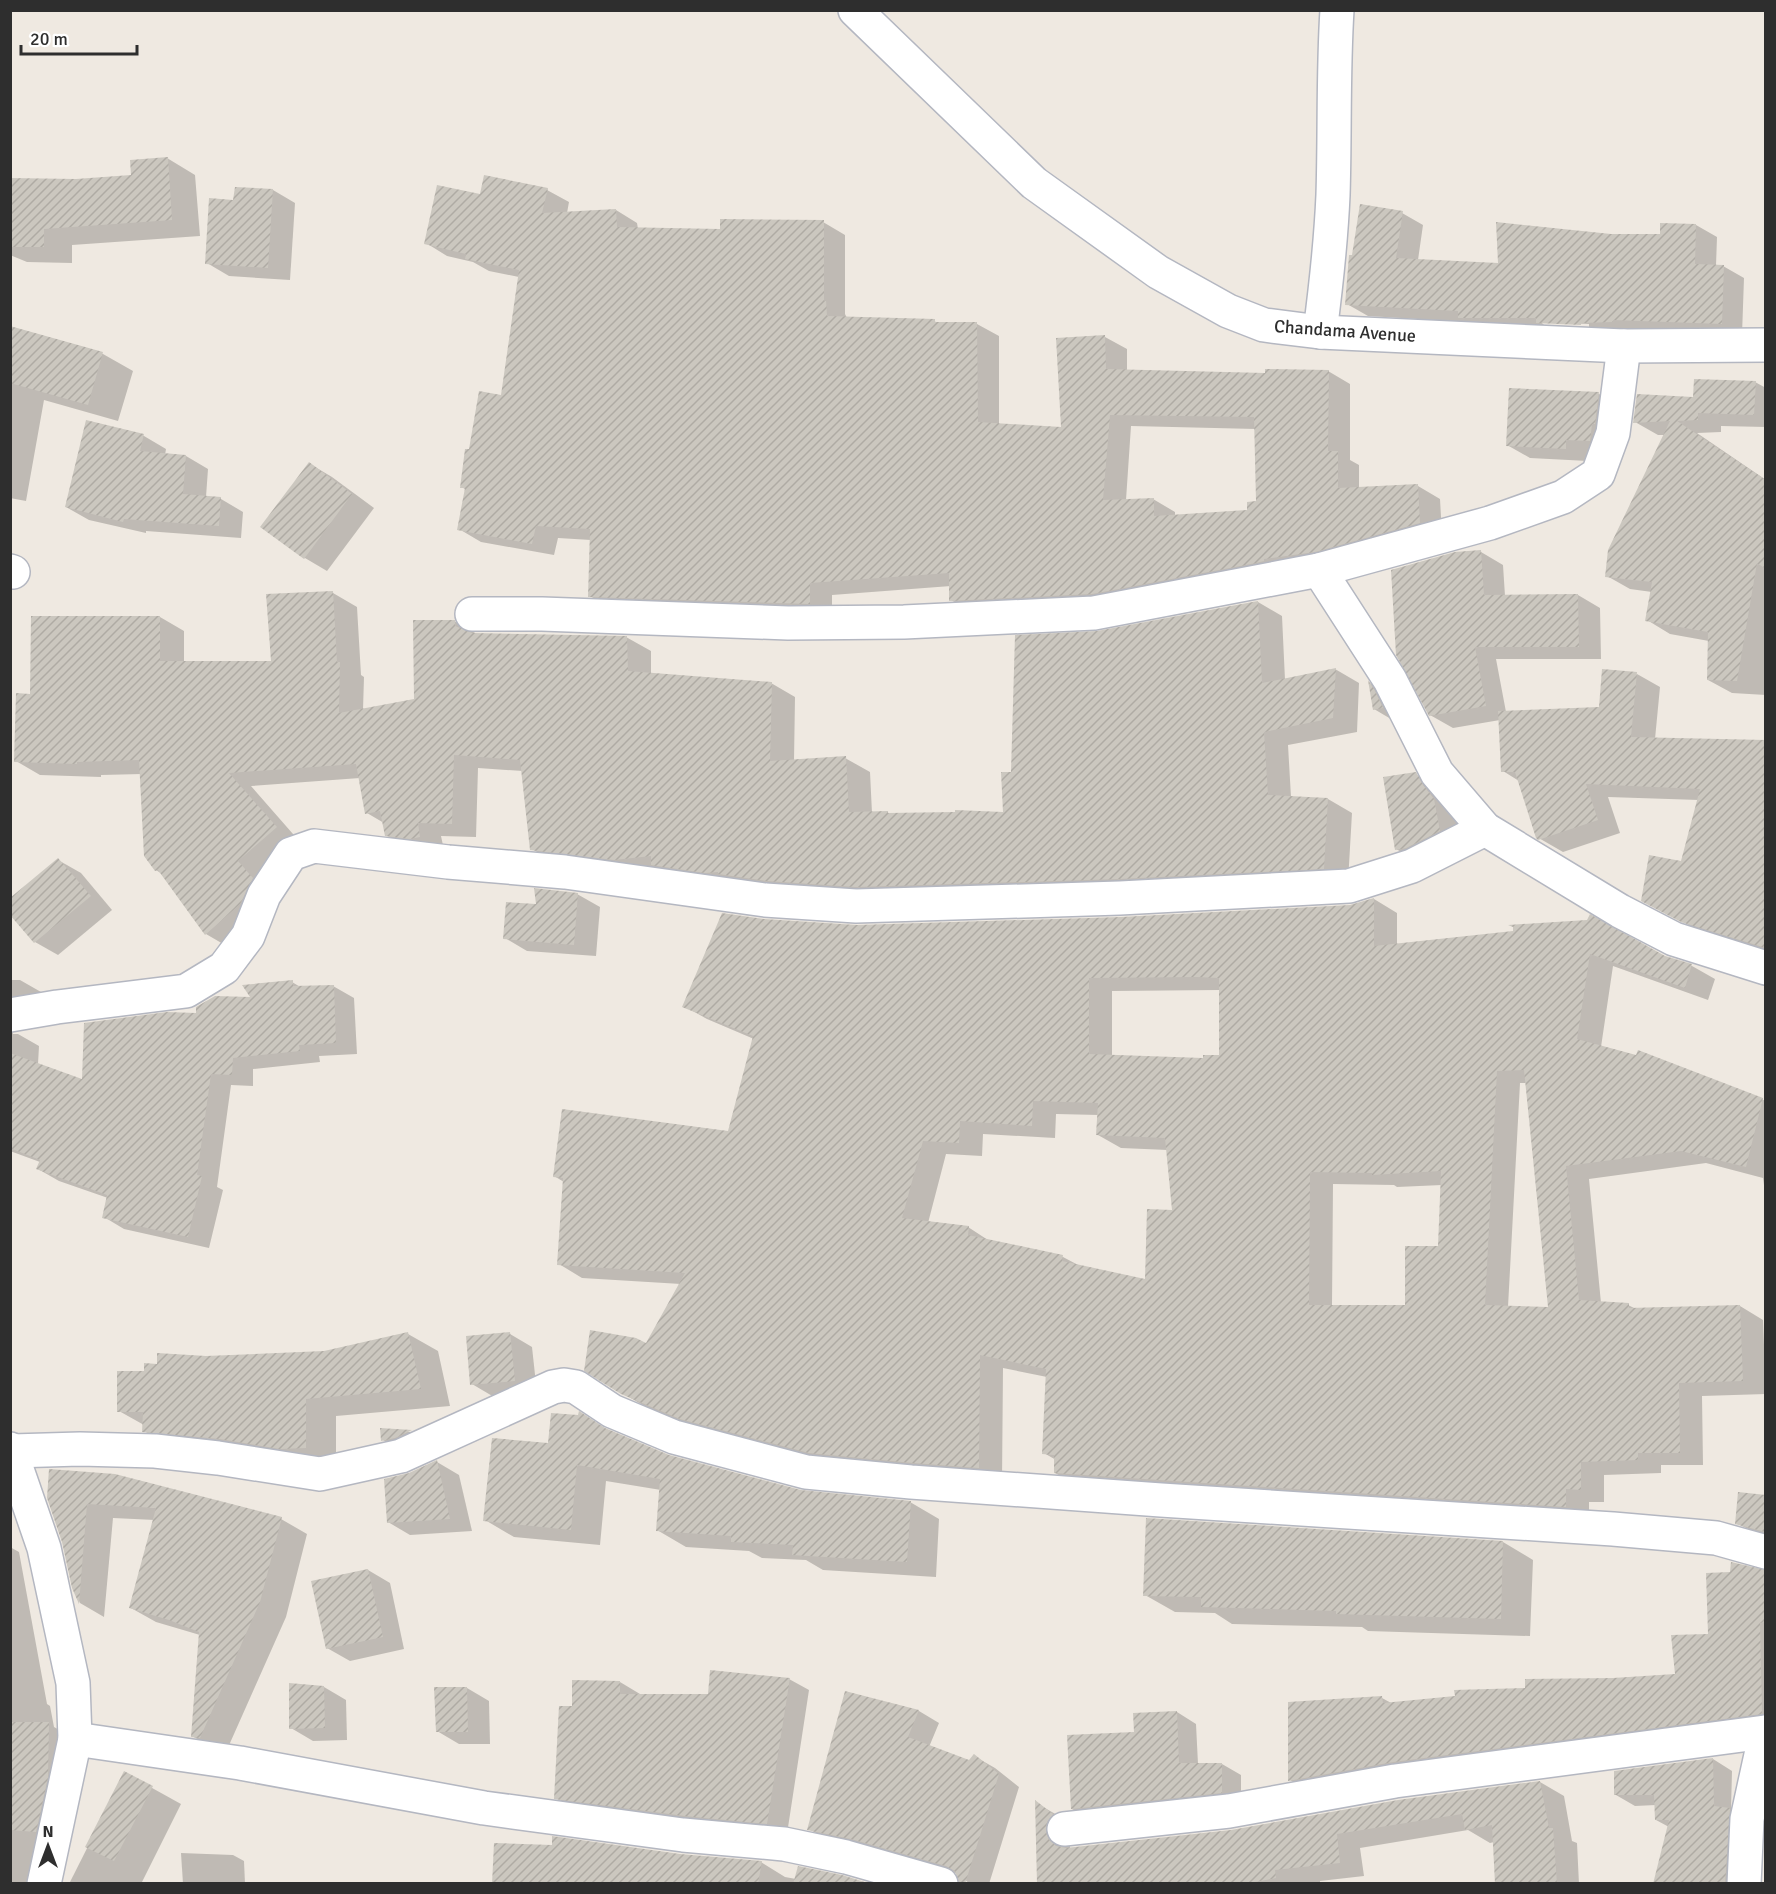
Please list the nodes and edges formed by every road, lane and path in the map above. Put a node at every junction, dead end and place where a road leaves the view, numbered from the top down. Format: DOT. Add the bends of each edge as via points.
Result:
graph roads {
  1 [pos="855,10"];
  2 [pos="1337,10"];
  3 [pos="1320,332"];
  4 [pos="1766,345"];
  5 [pos="1624,346"];
  6 [pos="1319,570"];
  7 [pos="472,614"];
  8 [pos="1485,829"];
  9 [pos="1766,968"];
  10 [pos="10,1015"];
  11 [pos="11,1450"];
  12 [pos="1766,1552"];
  13 [pos="1765,1732"];
  14 [pos="75,1739"];
  15 [pos="1064,1829"];
  16 [pos="44,1884"];
  17 [pos="941,1884"];
  18 [pos="1744,1884"];
  1 -- 3 [label="street, Chandama Avenue" via="1034,183 1148,265 1228,311 1264,326"];
  2 -- 3 [label="street" via="1329,260"];
  3 -- 5 [label="street, Chandama Avenue"];
  4 -- 5 [label="street, Chandama Avenue"];
  5 -- 6 [label="street" via="1613,433 1598,474 1563,497 1490,523"];
  6 -- 7 [label="street" via="1094,613 788,623"];
  6 -- 8 [label="street" via="1390,680 1437,773"];
  8 -- 9 [label="street" via="1674,939"];
  8 -- 10 [label="street" via="1412,866 1349,886 856,906 765,900 565,872 315,846 291,854 264,894 248,936 224,968 186,991"];
  11 -- 12 [label="street" via="155,1451 320,1474 401,1456 564,1385 576,1387 612,1411 674,1437 806,1472 1624,1530 1716,1538"];
  11 -- 14 [label="street" via="46,1559 73,1683"];
  13 -- 15 [label="street" via="1395,1781 1229,1812"];
  13 -- 18 [label="street" via="1747,1819"];
  14 -- 16 [label="street"];
  14 -- 17 [label="street" via="240,1763 484,1808 784,1844"];
}
